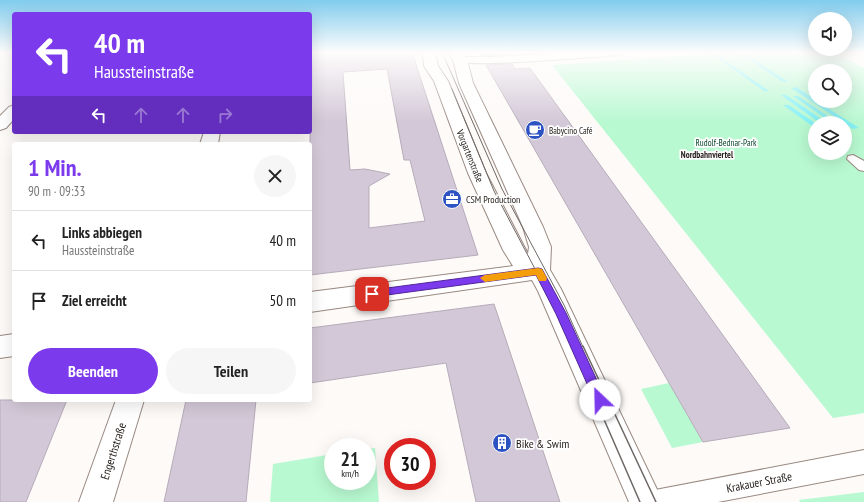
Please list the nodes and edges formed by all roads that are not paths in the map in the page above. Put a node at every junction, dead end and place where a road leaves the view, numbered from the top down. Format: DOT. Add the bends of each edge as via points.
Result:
graph roads {
  1 [pos="437,75"];
  2 [pos="463,75"];
  3 [pos="12,112"];
  4 [pos="0,125"];
  5 [pos="538,272"];
  6 [pos="312,302"];
  7 [pos="12,345"];
  8 [pos="0,347"];
  9 [pos="129,402"];
  10 [pos="864,462"];
  11 [pos="96,502"];
  12 [pos="646,502"];
  13 [pos="655,502"];
  1 -- 5 [label="street, Vorgartenstraße" via="490,203 522,262"];
  2 -- 5 [label="street" via="533,227 540,247"];
  3 -- 4 [label="street"];
  5 -- 6 [label="street"];
  5 -- 12 [label="street, Vorgartenstraße" via="561,313"];
  7 -- 8 [label="street"];
  9 -- 11 [label="street, Engerthstraße"];
  10 -- 13 [label="street, Krakauer Straße"];
}
